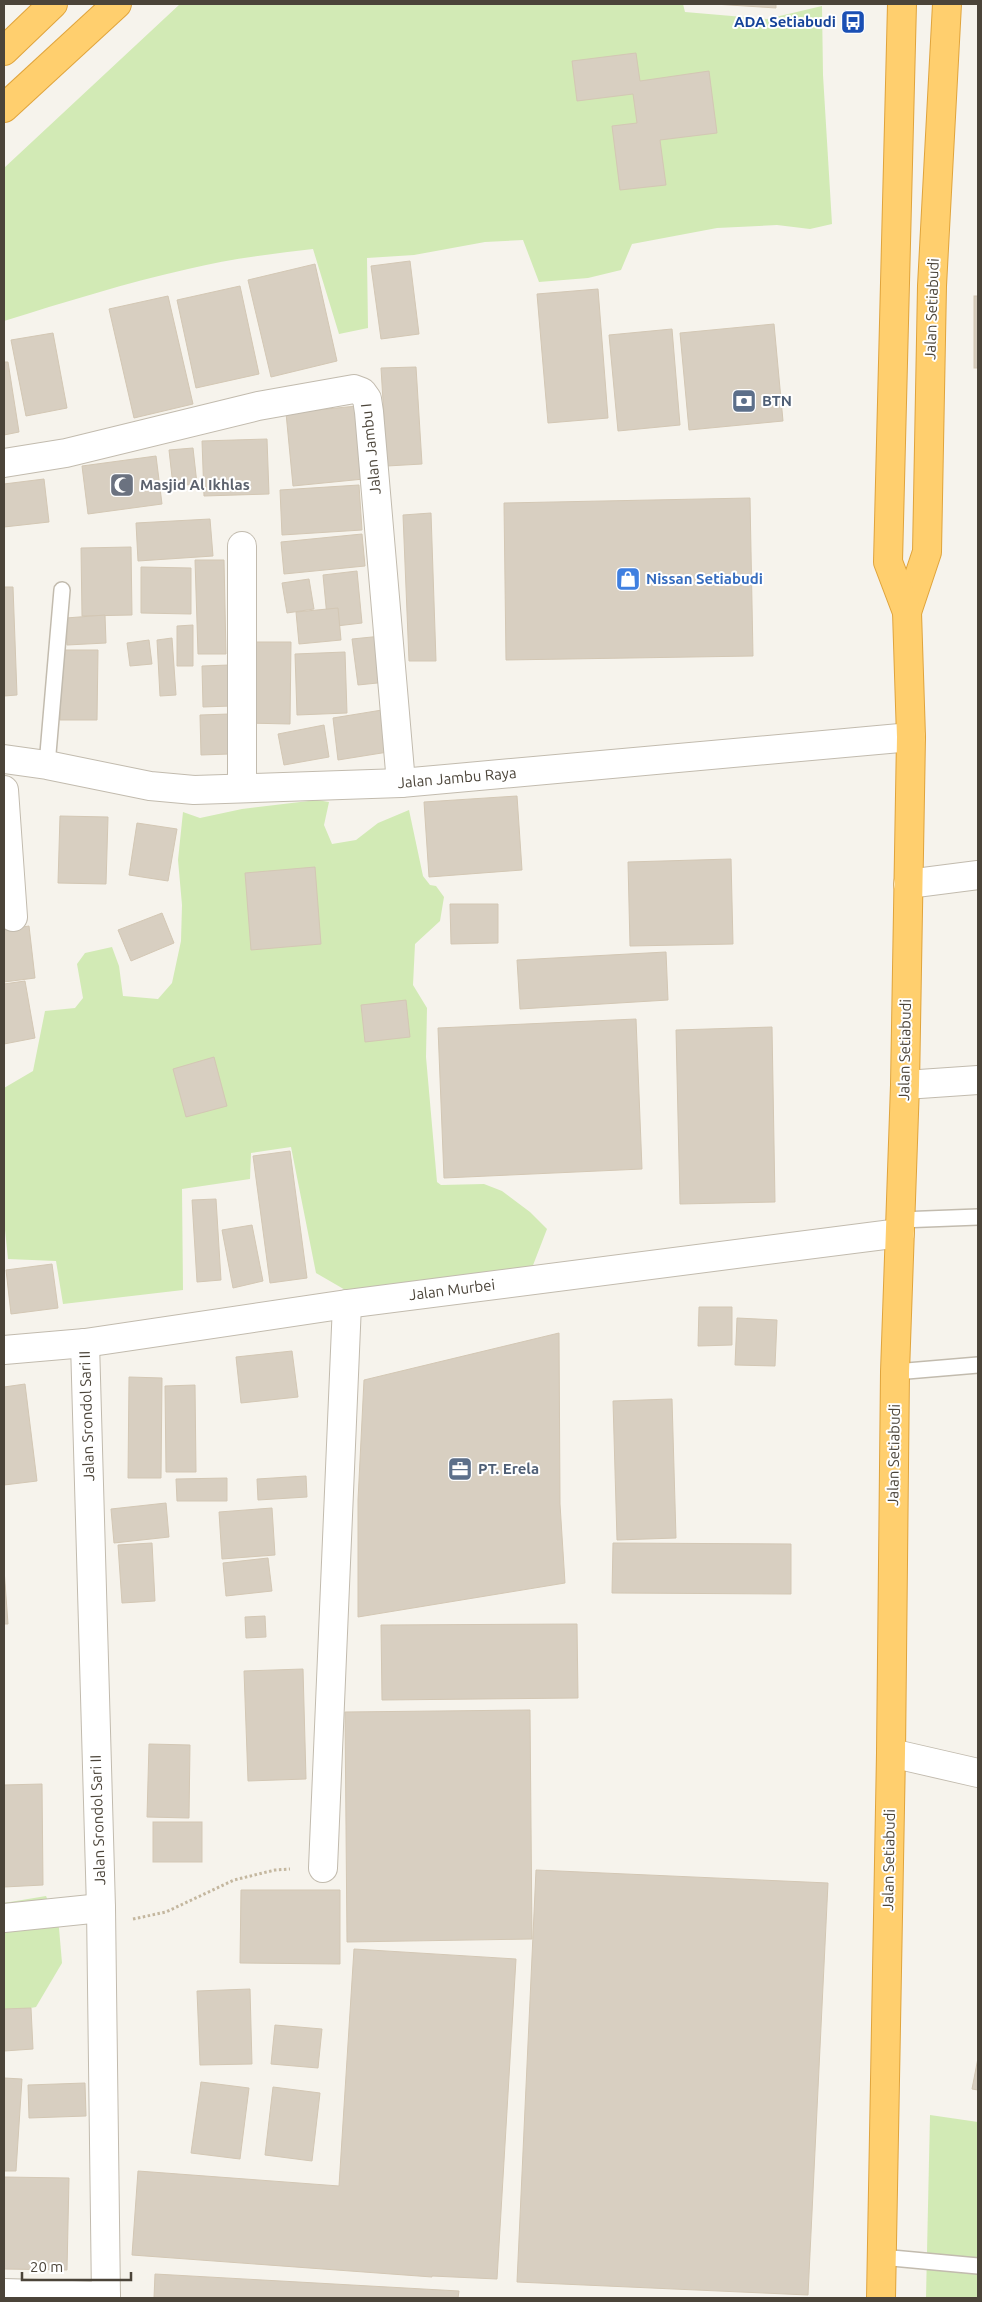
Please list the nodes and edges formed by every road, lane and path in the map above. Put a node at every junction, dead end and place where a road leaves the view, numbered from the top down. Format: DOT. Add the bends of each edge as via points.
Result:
graph roads {
  1 [pos="53,4"];
  2 [pos="117,4"];
  3 [pos="902,4"];
  4 [pos="947,4"];
  5 [pos="4,51"];
  6 [pos="4,108"];
  7 [pos="4,463"];
  8 [pos="242,546"];
  9 [pos="62,590"];
  10 [pos="907,612"];
  11 [pos="911,737"];
  12 [pos="4,759"];
  13 [pos="47,765"];
  14 [pos="401,784"];
  15 [pos="242,788"];
  16 [pos="4,790"];
  17 [pos="978,875"];
  18 [pos="908,884"];
  19 [pos="13,917"];
  20 [pos="978,1080"];
  21 [pos="905,1085"];
  22 [pos="978,1217"];
  23 [pos="900,1226"];
  24 [pos="347,1304"];
  25 [pos="85,1343"];
  26 [pos="4,1350"];
  27 [pos="978,1365"];
  28 [pos="895,1372"];
  29 [pos="891,1753"];
  30 [pos="978,1773"];
  31 [pos="324,1868"];
  32 [pos="101,1916"];
  33 [pos="4,1918"];
  34 [pos="881,2256"];
  35 [pos="978,2266"];
  36 [pos="4,2292"];
  37 [pos="106,2297"];
  38 [pos="881,2298"];
  1 -- 5 [label="highway"];
  2 -- 6 [label="highway"];
  3 -- 10 [label="highway, Jalan Setiabudi" via="888,562"];
  4 -- 10 [label="highway, Jalan Setiabudi" via="932,286 927,552"];
  7 -- 14 [label="street, Jalan Jambu I" via="66,452 258,406 354,389 362,392 369,412"];
  8 -- 15 [label="street"];
  9 -- 13 [label="lane"];
  10 -- 11 [label="highway, Jalan Setiabudi"];
  11 -- 14 [label="street, Jalan Jambu Raya"];
  11 -- 18 [label="highway, Jalan Setiabudi"];
  12 -- 13 [label="street, Jalan Jambu Raya"];
  13 -- 15 [label="street, Jalan Jambu Raya" via="150,786 194,790"];
  14 -- 15 [label="street, Jalan Jambu Raya"];
  16 -- 19 [label="street"];
  17 -- 18 [label="street"];
  18 -- 21 [label="highway, Jalan Setiabudi"];
  20 -- 21 [label="street"];
  21 -- 23 [label="highway, Jalan Setiabudi"];
  22 -- 23 [label="lane"];
  23 -- 24 [label="street, Jalan Murbei"];
  23 -- 28 [label="highway, Jalan Setiabudi"];
  24 -- 25 [label="street, Jalan Murbei"];
  24 -- 31 [label="street"];
  25 -- 26 [label="street, Jalan Murbei"];
  25 -- 32 [label="street, Jalan Srondol Sari II"];
  27 -- 28 [label="lane"];
  28 -- 29 [label="highway, Jalan Setiabudi"];
  29 -- 30 [label="street"];
  29 -- 34 [label="highway, Jalan Setiabudi"];
  31 -- 32 [label="path" via="275,1870 234,1880 166,1912"];
  32 -- 33 [label="street"];
  32 -- 37 [label="street, Jalan Srondol Sari II"];
  34 -- 35 [label="lane"];
  34 -- 38 [label="highway, Jalan Setiabudi"];
  36 -- 37 [label="street"];
}
